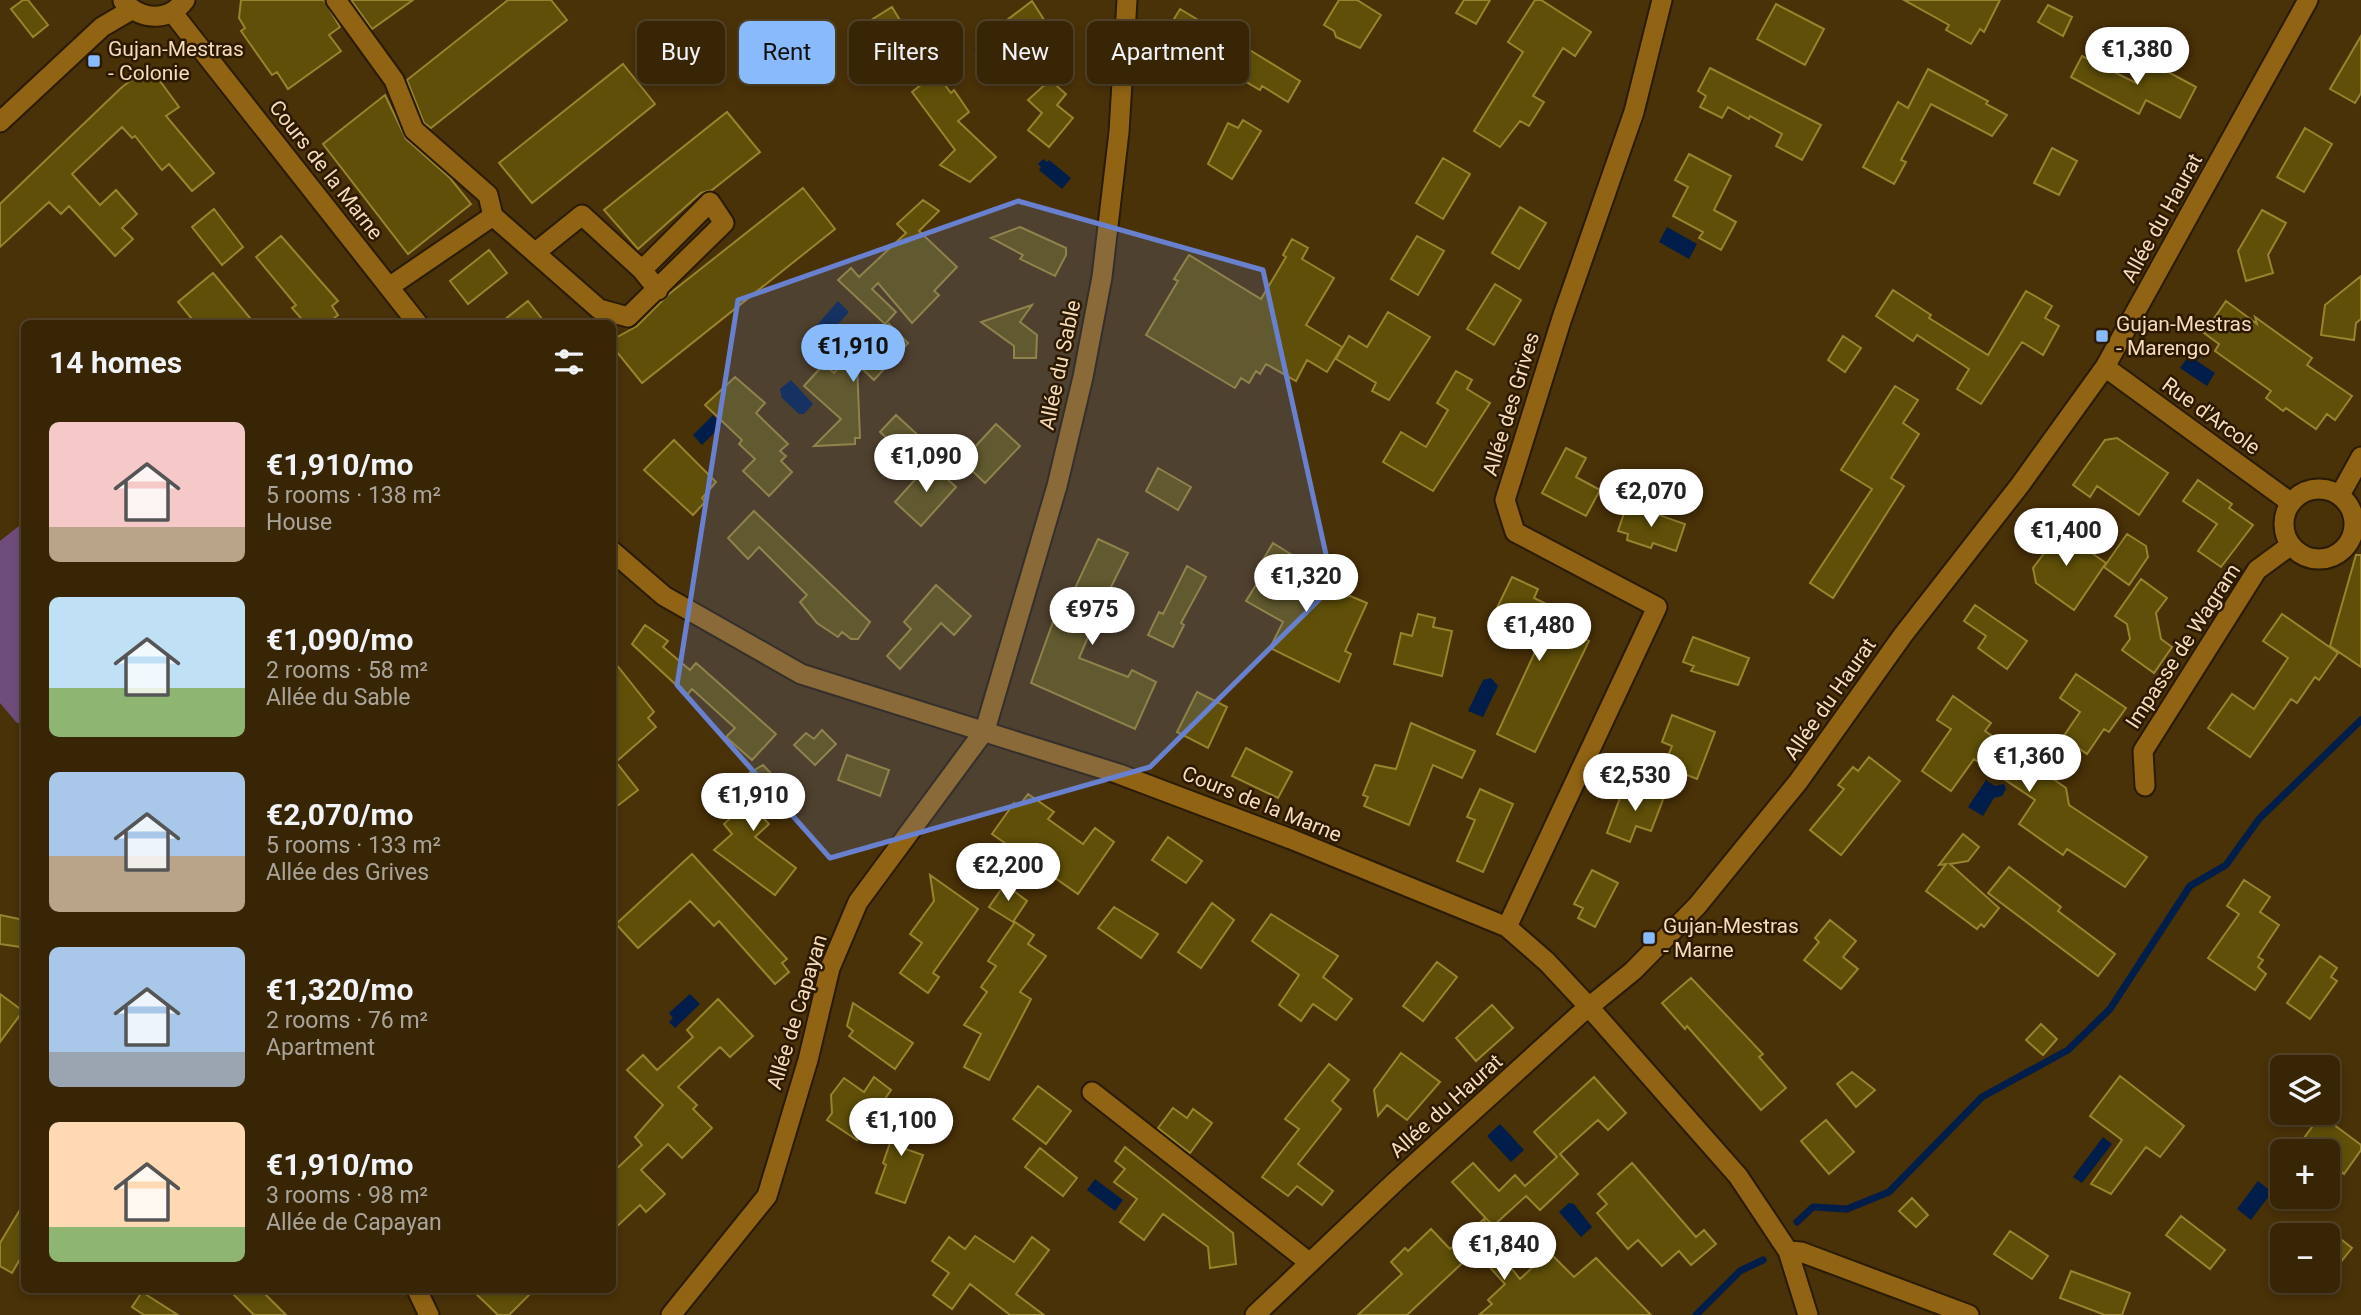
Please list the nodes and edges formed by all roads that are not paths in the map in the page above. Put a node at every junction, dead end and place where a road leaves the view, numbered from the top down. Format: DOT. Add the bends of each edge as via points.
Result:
graph roads {
  1 [pos="336,0"];
  2 [pos="1127,0"];
  3 [pos="1662,0"];
  4 [pos="2308,0"];
  5 [pos="127,5"];
  6 [pos="178,6"];
  7 [pos="0,122"];
  8 [pos="493,216"];
  9 [pos="536,253"];
  10 [pos="642,270"];
  11 [pos="389,287"];
  12 [pos="658,290"];
  13 [pos="415,320"];
  14 [pos="2105,367"];
  15 [pos="2361,457"];
  16 [pos="2340,495"];
  17 [pos="2290,502"];
  18 [pos="2355,542"];
  19 [pos="2291,545"];
  20 [pos="616,554"];
  21 [pos="985,730"];
  22 [pos="2145,786"];
  23 [pos="1507,927"];
  24 [pos="1589,1007"];
  25 [pos="1092,1092"];
  26 [pos="1788,1251"];
  27 [pos="1310,1263"];
  28 [pos="418,1293"];
  29 [pos="429,1315"];
  30 [pos="671,1315"];
  31 [pos="1255,1315"];
  32 [pos="1808,1315"];
  33 [pos="1969,1315"];
  1 -- 8 [label="street" via="394,80 414,130 488,195"];
  2 -- 21 [label="street, Allée du Sable" via="1119,132 1102,277 1083,377 1057,486"];
  3 -- 23 [label="street, Allée des Grives" via="1634,112 1505,500 1515,532 1657,607"];
  4 -- 14 [label="street, Allée du Haurat"];
  5 -- 6 [label="street" via="151,17"];
  5 -- 7 [label="street"];
  6 -- 11 [label="street, Cours de la Marne"];
  8 -- 9 [label="street"];
  8 -- 11 [label="street"];
  9 -- 10 [label="street" via="582,215"];
  9 -- 12 [label="street" via="599,309 628,317"];
  10 -- 12 [label="street"];
  10 -- 12 [label="street" via="710,202 724,223"];
  11 -- 13 [label="street, Cours de la Marne"];
  14 -- 17 [label="street, Rue d'Arcole"];
  14 -- 24 [label="street, Allée du Haurat" via="1798,782 1697,906 1633,971"];
  15 -- 16 [label="street"];
  16 -- 17 [label="street" via="2323,488 2308,490"];
  16 -- 18 [label="street" via="2352,511"];
  17 -- 19 [label="street" via="2283,523"];
  18 -- 19 [label="street" via="2327,558 2311,558"];
  19 -- 22 [label="street, Impasse de Wagram" via="2258,570 2143,751"];
  20 -- 21 [label="street, Cours de la Marne" via="664,596 801,674"];
  21 -- 23 [label="street, Cours de la Marne" via="1180,796"];
  21 -- 30 [label="street, Allée de Capayan" via="858,902 830,968 767,1196"];
  23 -- 24 [label="street, Cours de la Marne"];
  24 -- 26 [label="street, Cours de la Marne" via="1738,1177"];
  24 -- 27 [label="street, Allée du Haurat"];
  25 -- 27 [label="street"];
  26 -- 32 [label="street, Cours de la Marne"];
  26 -- 33 [label="street"];
  27 -- 31 [label="street, Allée du Haurat"];
  28 -- 29 [label="street"];
}
